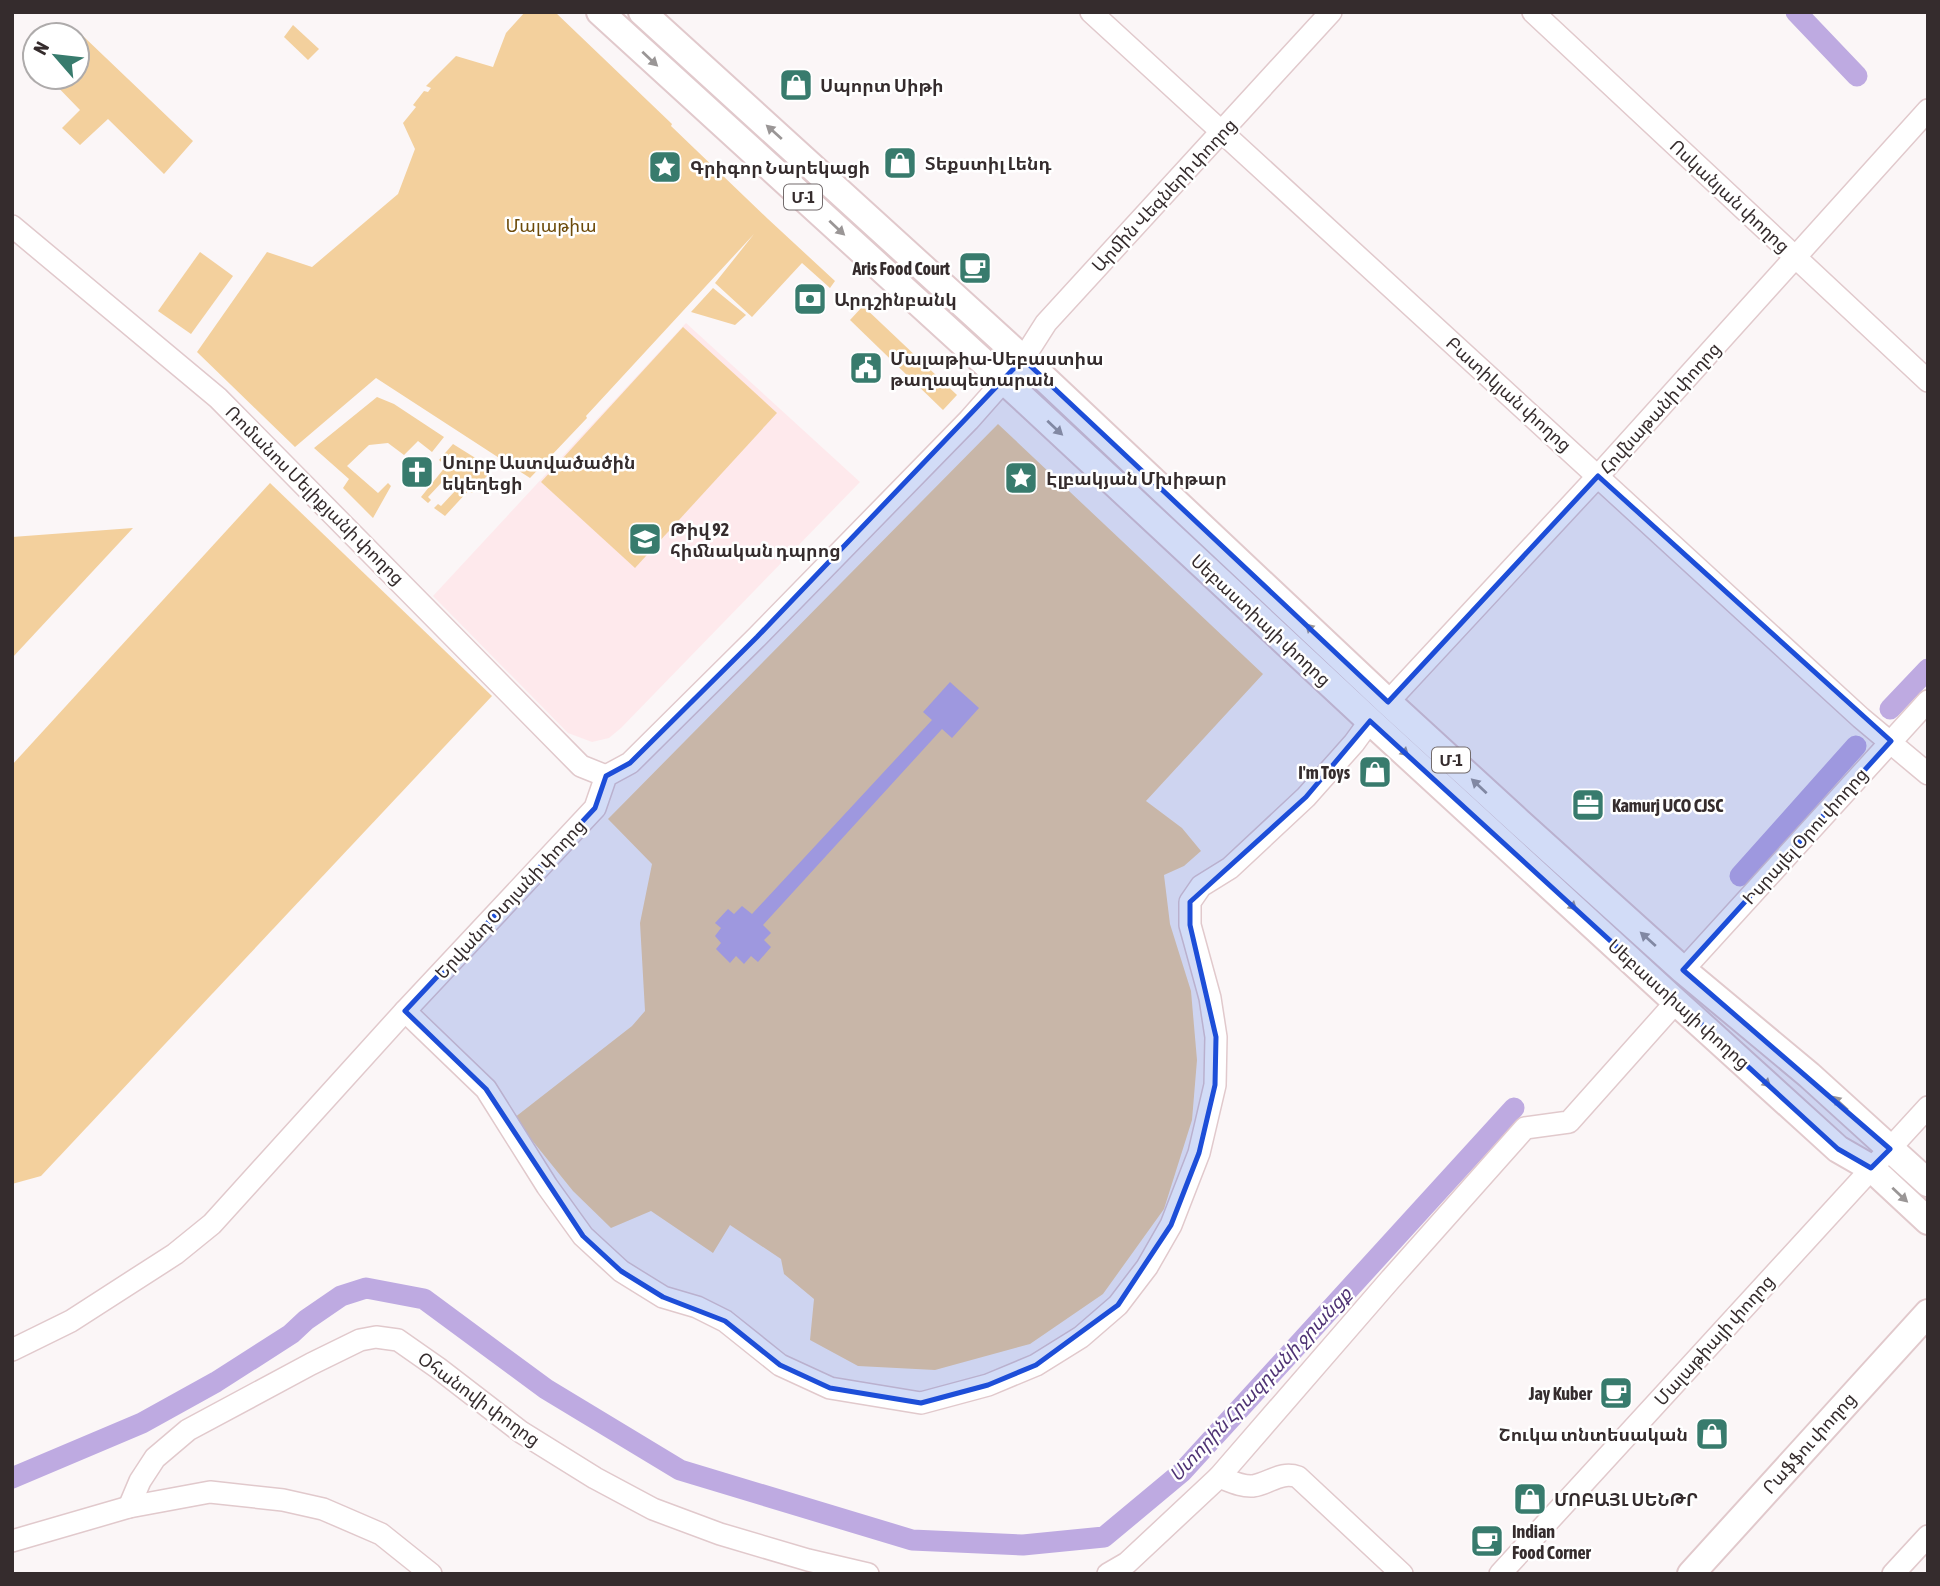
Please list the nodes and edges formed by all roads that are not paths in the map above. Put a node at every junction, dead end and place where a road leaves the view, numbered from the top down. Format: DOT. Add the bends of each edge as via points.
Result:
graph roads {
  1 [pos="600,12"];
  2 [pos="642,12"];
  3 [pos="1091,12"];
  4 [pos="1331,12"];
  5 [pos="1533,12"];
  6 [pos="1928,110"];
  7 [pos="1222,132"];
  8 [pos="12,226"];
  9 [pos="1796,258"];
  10 [pos="1023,359"];
  11 [pos="1928,381"];
  12 [pos="1004,382"];
  13 [pos="1598,476"];
  14 [pos="1928,701"];
  15 [pos="1388,702"];
  16 [pos="1370,721"];
  17 [pos="1891,741"];
  18 [pos="1928,774"];
  19 [pos="606,776"];
  20 [pos="1683,970"];
  21 [pos="1676,1002"];
  22 [pos="405,1011"];
  23 [pos="1928,1107"];
  24 [pos="1890,1149"];
  25 [pos="1871,1168"];
  26 [pos="1928,1183"];
  27 [pos="1928,1221"];
  28 [pos="1928,1313"];
  29 [pos="12,1350"];
  30 [pos="1219,1477"];
  31 [pos="129,1507"];
  32 [pos="1928,1536"];
  33 [pos="12,1541"];
  34 [pos="431,1574"];
  35 [pos="868,1574"];
  36 [pos="1108,1574"];
  37 [pos="1402,1574"];
  38 [pos="1500,1574"];
  39 [pos="1691,1574"];
  40 [pos="1894,1574"];
  1 -- 12 [label="main road, Սեբաստիայի փողոց / Մ-1, one-way"];
  10 -- 2 [label="main road, Սեբաստիայի փողոց / Մ-1, one-way"];
  3 -- 7 [label="street, Բատիկյան փողոց"];
  4 -- 7 [label="street, Արմին Վեգների փողոց"];
  5 -- 9 [label="street, Ոսկանյան փողոց"];
  6 -- 9 [label="street, Հովնաթանի փողոց"];
  7 -- 10 [label="street, Արմին Վեգների փողոց" via="1046,323"];
  7 -- 13 [label="street, Բատիկյան փողոց"];
  8 -- 19 [label="street, Ռոմանոս Մելիքյանի փողոց" via="218,398 582,766"];
  9 -- 11 [label="street, Ոսկանյան փողոց"];
  9 -- 13 [label="street, Հովնաթանի փողոց"];
  10 -- 12 [label="street, Արմին Վեգների փողոց"];
  15 -- 10 [label="main road, Սեբաստիայի փողոց / Մ-1, one-way"];
  12 -- 16 [label="main road, Սեբաստիայի փողոց / Մ-1, one-way"];
  12 -- 19 [label="street" via="640,754"];
  13 -- 15 [label="street, Հովնաթանի փողոց"];
  13 -- 17 [label="street, Բատիկյան փողոց"];
  14 -- 17 [label="street, Իսրայել Օրու փողոց"];
  20 -- 15 [label="main road, Սեբաստիայի փողոց / Մ-1, one-way"];
  16 -- 21 [label="main road, Սեբաստիայի փողոց / Մ-1, one-way"];
  16 -- 22 [label="street" via="1306,797 1230,868 1201,886 1190,902 1190,925 1216,1037 1215,1084 1199,1153 1171,1225 1147,1268 1118,1305 1081,1337 1036,1365 988,1385 920,1403 830,1388 780,1364 725,1321 663,1297 621,1270 583,1236 486,1089"];
  17 -- 18 [label="street, Բատիկյան փողոց"];
  17 -- 20 [label="street, Իսրայել Օրու փողոց"];
  19 -- 22 [label="street, Երվանդ Օտյանի փողոց" via="595,808"];
  24 -- 20 [label="main road, Սեբաստիայի փողոց / Մ-1, one-way"];
  21 -- 25 [label="main road, Սեբաստիայի փողոց / Մ-1, one-way" via="1838,1149"];
  21 -- 30 [label="street" via="1569,1122 1525,1128"];
  22 -- 29 [label="street, Երվանդ Օտյանի փողոց" via="212,1224 175,1254 71,1321"];
  23 -- 24 [label="street, Մալաթիայի փողոց"];
  24 -- 25 [label="street, Մալաթիայի փողոց"];
  24 -- 26 [label="main road, Սեբաստիայի փողոց / Մ-1"];
  25 -- 27 [label="main road, Սեբաստիայի փողոց / Մ-1, one-way"];
  25 -- 38 [label="street, Մալաթիայի փողոց"];
  28 -- 39 [label="main road, Րաֆֆու փողոց"];
  30 -- 36 [label="street" via="1127,1563"];
  30 -- 37 [label="street" via="1245,1486 1281,1475 1298,1477"];
  31 -- 33 [label="street"];
  31 -- 34 [label="street" via="210,1492 283,1500 323,1509 381,1534"];
  31 -- 35 [label="street, Օհանովի փողոց" via="155,1458 188,1430 311,1364 376,1337 398,1340 520,1432 653,1508 720,1534"];
  32 -- 40 [label="street"];
}
